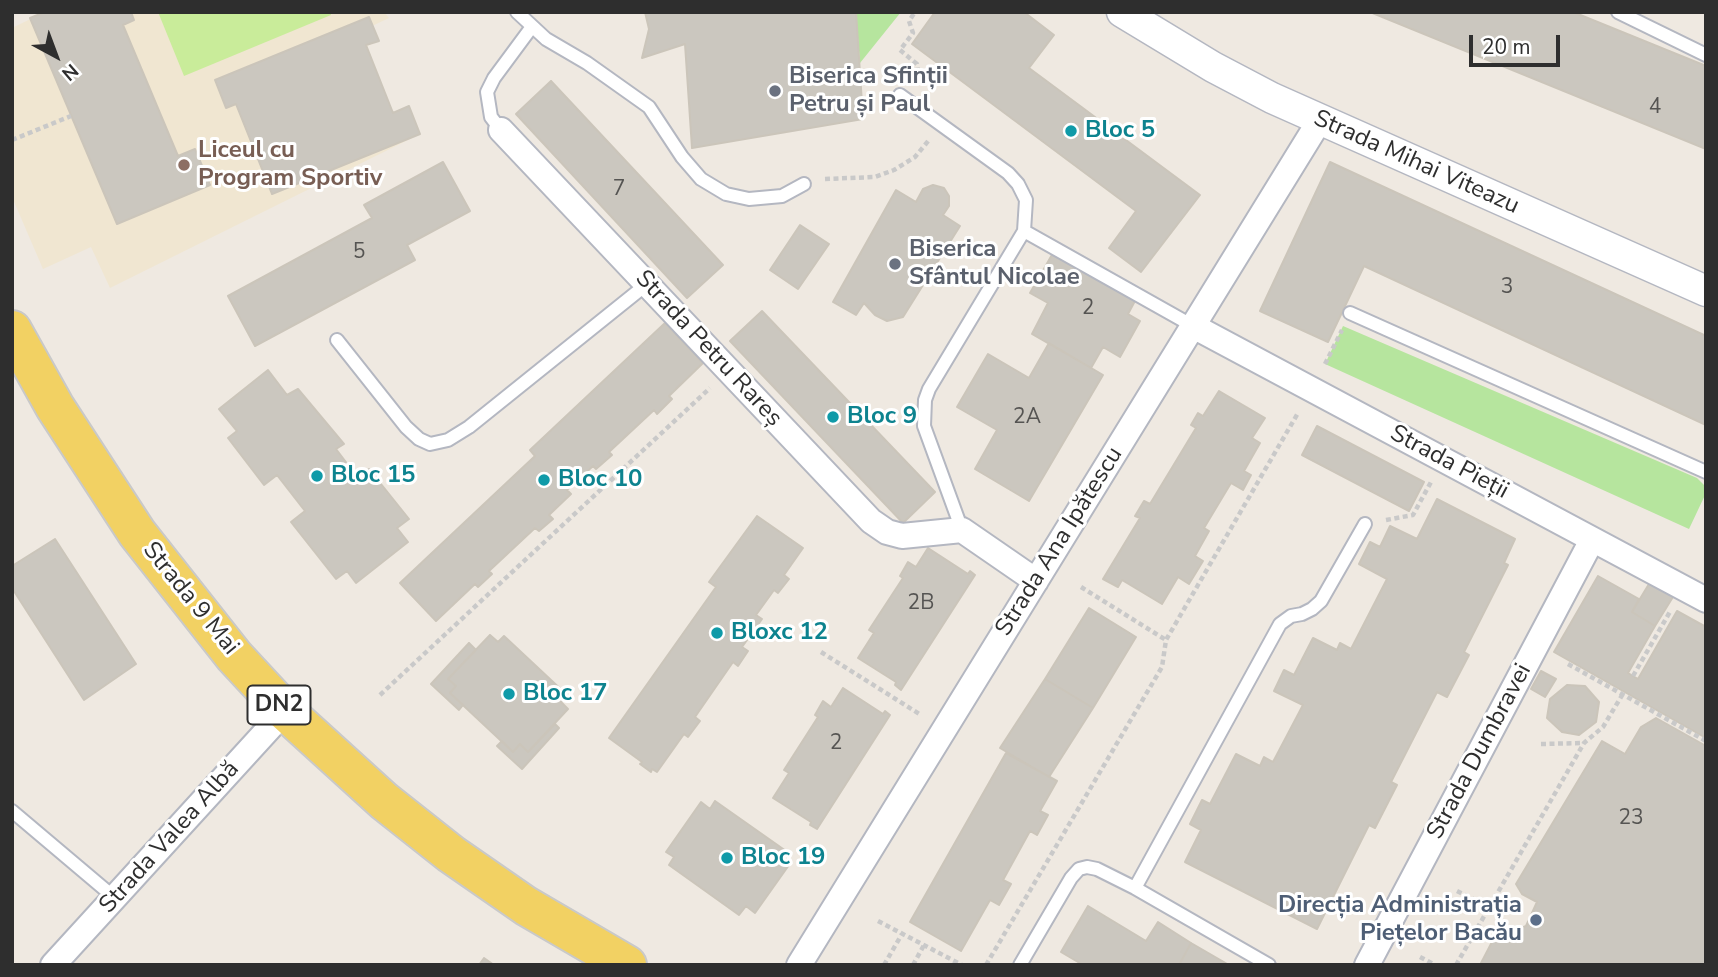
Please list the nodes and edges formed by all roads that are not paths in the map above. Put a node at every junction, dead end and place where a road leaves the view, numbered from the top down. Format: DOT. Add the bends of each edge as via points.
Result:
graph roads {
  1 [pos="517,12"];
  2 [pos="1618,12"];
  3 [pos="1128,15"];
  4 [pos="531,28"];
  5 [pos="1706,55"];
  6 [pos="900,94"];
  7 [pos="1320,120"];
  8 [pos="501,130"];
  9 [pos="804,184"];
  10 [pos="1024,231"];
  11 [pos="647,284"];
  12 [pos="1706,292"];
  13 [pos="1350,313"];
  14 [pos="1192,327"];
  15 [pos="12,330"];
  16 [pos="337,340"];
  17 [pos="1706,472"];
  18 [pos="1365,524"];
  19 [pos="962,530"];
  20 [pos="1592,540"];
  21 [pos="1036,581"];
  22 [pos="1705,599"];
  23 [pos="285,711"];
  24 [pos="12,811"];
  25 [pos="1135,888"];
  26 [pos="115,898"];
  27 [pos="53,965"];
  28 [pos="628,965"];
  29 [pos="799,965"];
  30 [pos="1020,965"];
  31 [pos="1269,965"];
  32 [pos="1367,965"];
  1 -- 4 [label="lane"];
  2 -- 5 [label="lane"];
  3 -- 7 [label="street, Strada Mihai Viteazu" via="1213,67"];
  4 -- 8 [label="lane, Strada Petru Rareș" via="487,92 491,117"];
  4 -- 9 [label="lane" via="649,107 682,157 701,178 726,194 749,199 782,196"];
  6 -- 10 [label="lane" via="1018,184 1026,200"];
  7 -- 12 [label="street, Strada Mihai Viteazu"];
  7 -- 14 [label="street, Strada Ana Ipătescu"];
  8 -- 11 [label="street, Strada Petru Rareș"];
  10 -- 14 [label="lane"];
  10 -- 19 [label="lane" via="925,400 924,426"];
  11 -- 16 [label="lane" via="468,427 448,440 430,444 406,427"];
  11 -- 19 [label="street, Strada Petru Rareș" via="871,521 902,536"];
  13 -- 17 [label="lane"];
  14 -- 20 [label="street, Strada Pieții"];
  14 -- 21 [label="street, Strada Ana Ipătescu"];
  15 -- 23 [label="main road, Strada 9 Mai / DN2" via="55,407 137,533 203,618"];
  18 -- 25 [label="lane" via="1321,601 1280,624"];
  19 -- 21 [label="street"];
  20 -- 22 [label="street, Strada Pieții"];
  20 -- 32 [label="street, Strada Dumbravei"];
  21 -- 29 [label="street, Strada Ana Ipătescu"];
  23 -- 26 [label="street, Strada Valea Albă"];
  23 -- 28 [label="main road, Strada 9 Mai / DN2" via="384,802 451,855 526,906"];
  24 -- 26 [label="lane"];
  25 -- 30 [label="lane" via="1097,869 1079,869"];
  25 -- 31 [label="lane"];
  26 -- 27 [label="street, Strada Valea Albă"];
}
